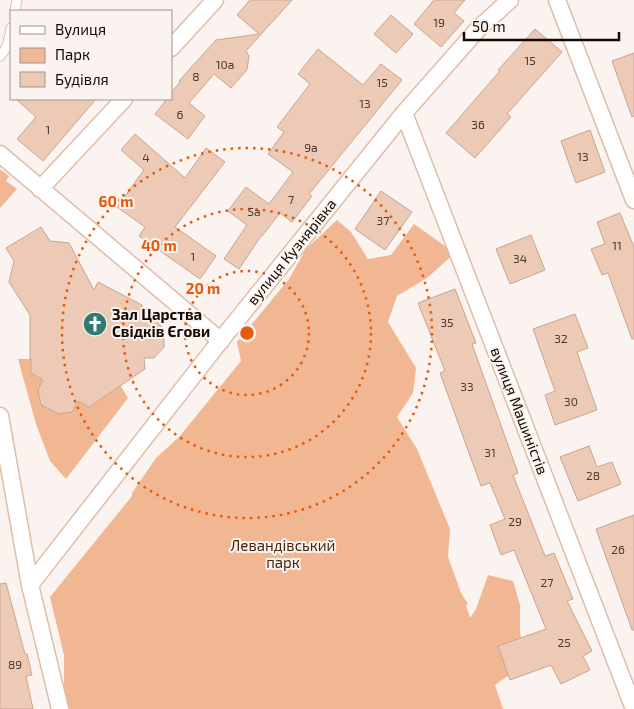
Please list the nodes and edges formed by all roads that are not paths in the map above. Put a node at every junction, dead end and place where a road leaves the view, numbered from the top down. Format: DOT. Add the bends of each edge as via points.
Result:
graph roads {
  1 [pos="216,0"];
  2 [pos="510,0"];
  3 [pos="557,0"];
  4 [pos="10,35"];
  5 [pos="172,47"];
  6 [pos="0,56"];
  7 [pos="123,100"];
  8 [pos="404,113"];
  9 [pos="0,154"];
  10 [pos="40,189"];
  11 [pos="634,200"];
  12 [pos="221,341"];
  13 [pos="0,416"];
  14 [pos="30,585"];
  15 [pos="628,675"];
  16 [pos="60,709"];
  17 [pos="634,709"];
  1 -- 5 [label="street"];
  2 -- 8 [label="street, вулиця Кузнярівка" via="479,28"];
  3 -- 11 [label="street"];
  4 -- 6 [label="lane"];
  7 -- 10 [label="street"];
  8 -- 12 [label="street, вулиця Кузнярівка"];
  8 -- 15 [label="street, вулиця Машиністів"];
  9 -- 10 [label="street"];
  10 -- 12 [label="street"];
  12 -- 14 [label="street, вулиця Кузнярівка"];
  13 -- 14 [label="street"];
  14 -- 16 [label="street"];
  15 -- 17 [label="street, вулиця Машиністів"];
}
